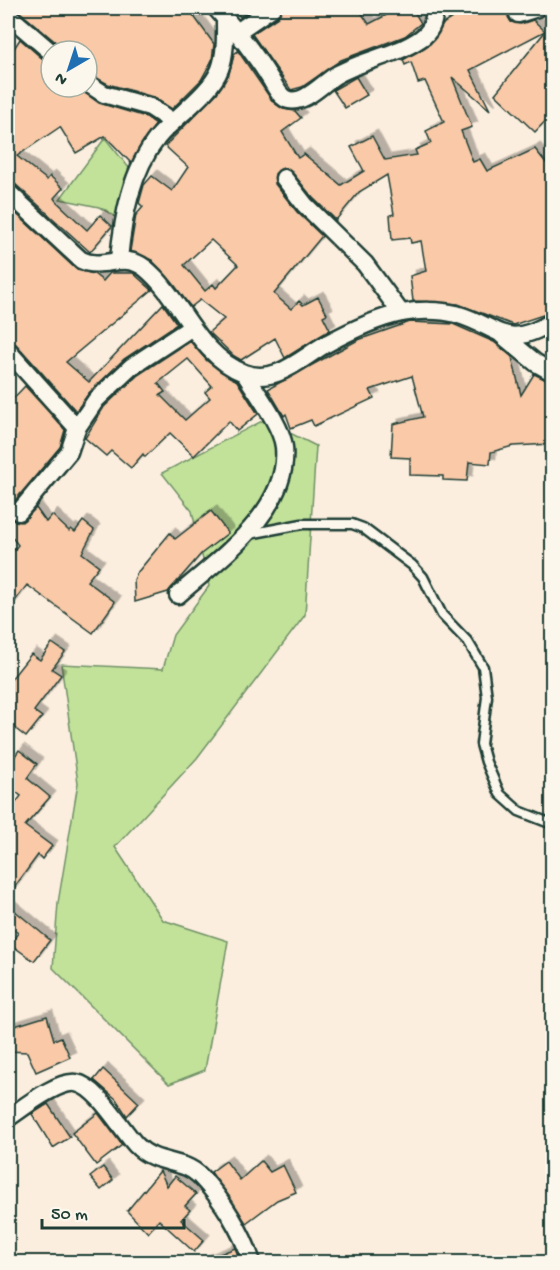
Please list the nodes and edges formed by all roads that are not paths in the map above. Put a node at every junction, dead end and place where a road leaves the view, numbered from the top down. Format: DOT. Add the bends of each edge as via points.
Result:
graph roads {
  1 [pos="272,8"];
  2 [pos="434,8"];
  3 [pos="537,8"];
  4 [pos="220,13"];
  5 [pos="518,14"];
  6 [pos="8,15"];
  7 [pos="237,32"];
  8 [pos="39,42"];
  9 [pos="99,91"];
  10 [pos="173,122"];
  11 [pos="284,178"];
  12 [pos="8,192"];
  13 [pos="119,259"];
  14 [pos="401,314"];
  15 [pos="552,322"];
  16 [pos="192,327"];
  17 [pos="502,335"];
  18 [pos="8,351"];
  19 [pos="552,372"];
  20 [pos="245,374"];
  21 [pos="77,428"];
  22 [pos="19,512"];
  23 [pos="246,535"];
  24 [pos="178,595"];
  25 [pos="552,824"];
  26 [pos="8,1118"];
  27 [pos="252,1263"];
  1 -- 7 [label="street"];
  2 -- 7 [label="street" via="435,19 420,39 357,65 292,101 277,91"];
  3 -- 5 [label="street"];
  4 -- 7 [label="street"];
  4 -- 10 [label="street" via="224,45 219,72"];
  6 -- 8 [label="street"];
  9 -- 10 [label="street" via="140,104"];
  10 -- 13 [label="street" via="138,169 125,215"];
  11 -- 14 [label="street" via="305,205 365,264"];
  12 -- 13 [label="street" via="81,260 92,265"];
  13 -- 16 [label="street" via="144,267"];
  14 -- 17 [label="street" via="455,314"];
  14 -- 20 [label="street" via="345,335 278,373"];
  15 -- 17 [label="street" via="523,336"];
  16 -- 20 [label="street" via="218,355"];
  16 -- 21 [label="street" via="131,367 96,400"];
  17 -- 19 [label="street"];
  18 -- 21 [label="street"];
  20 -- 23 [label="street" via="280,433 284,447 275,495"];
  21 -- 22 [label="street" via="69,452"];
  23 -- 24 [label="street"];
  23 -- 25 [label="lane" via="302,524 352,524 412,565 423,577 442,615 475,650 483,667 487,697 482,744 500,794 519,811"];
  26 -- 27 [label="street" via="63,1085 76,1082 90,1089 136,1146 150,1157 185,1166 202,1178 240,1231"];
}
